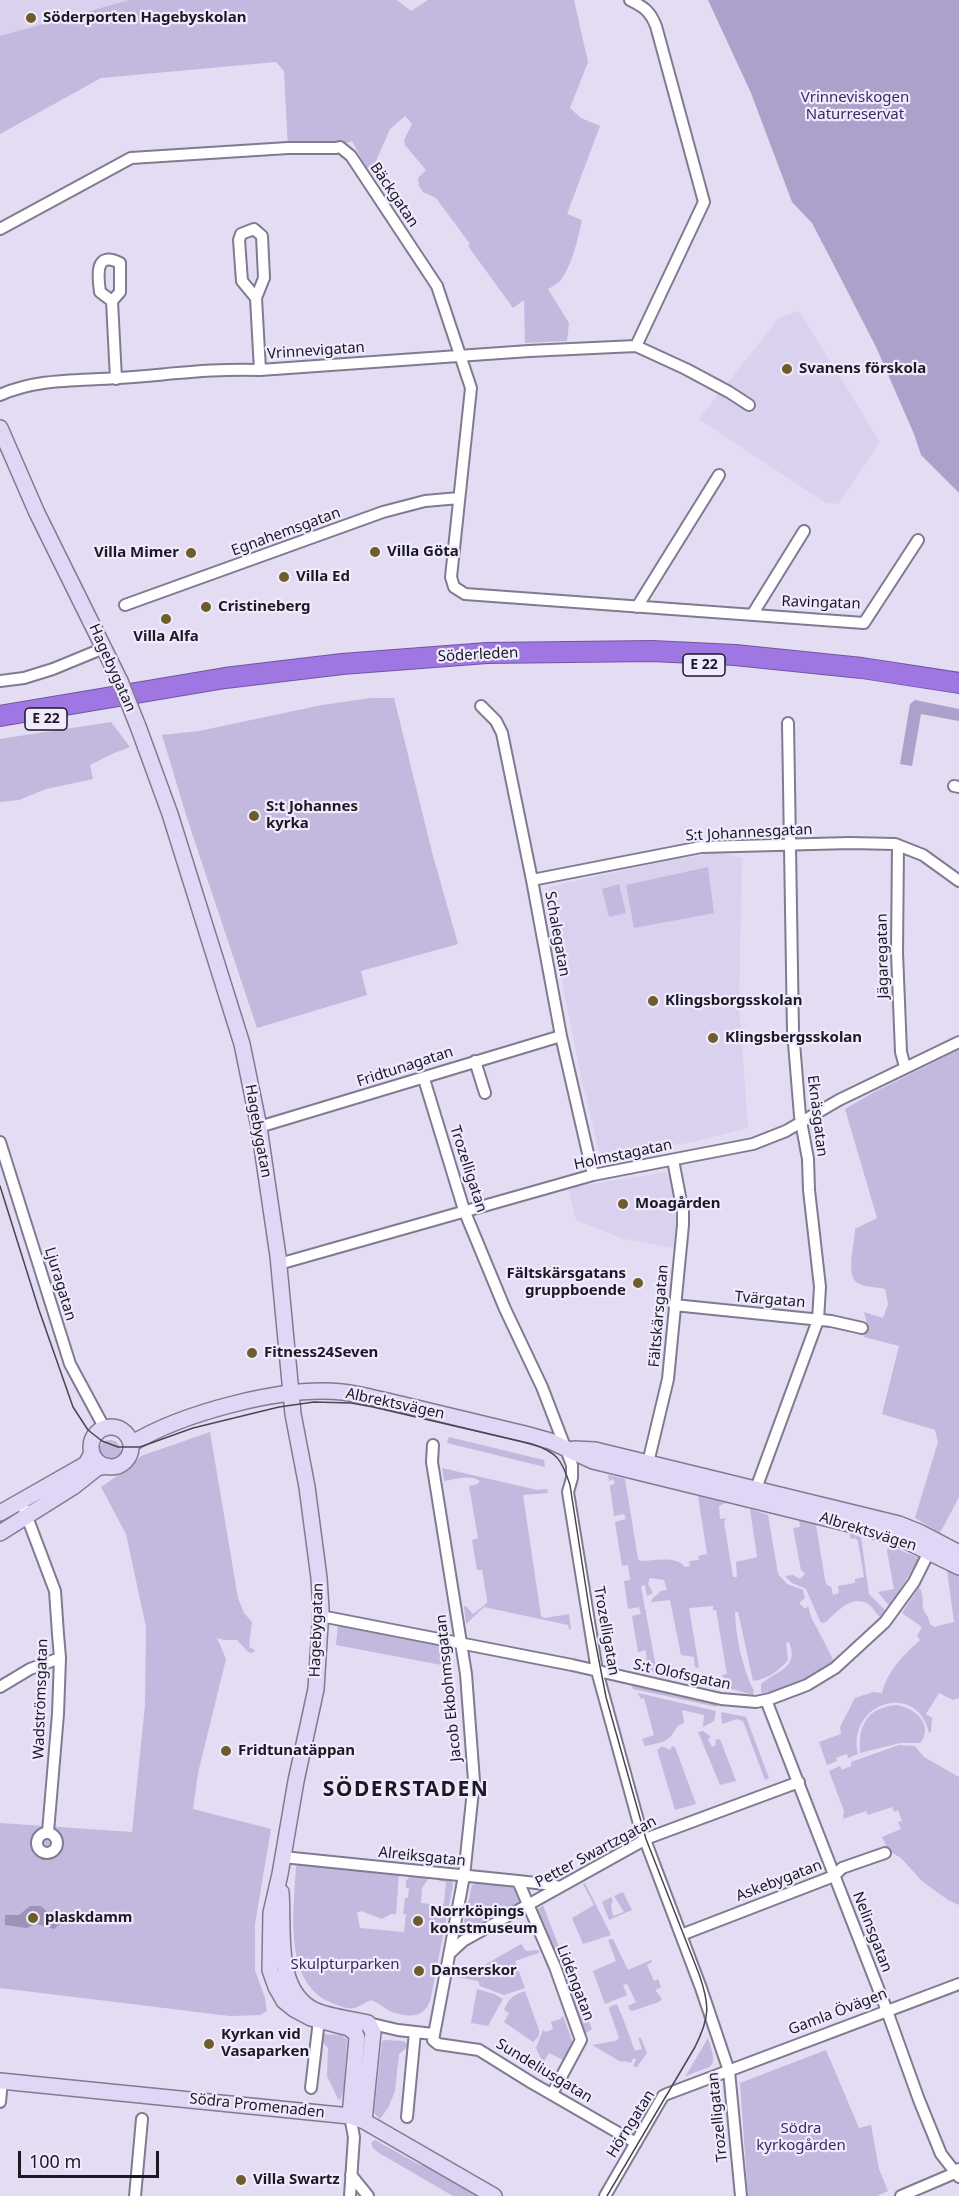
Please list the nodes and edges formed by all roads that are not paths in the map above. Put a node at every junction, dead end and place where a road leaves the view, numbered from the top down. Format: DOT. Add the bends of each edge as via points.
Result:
graph roads {
  1 [pos="630,0"];
  2 [pos="0,229"];
  3 [pos="256,298"];
  4 [pos="112,301"];
  5 [pos="636,346"];
  6 [pos="460,356"];
  7 [pos="260,370"];
  8 [pos="116,378"];
  9 [pos="0,394"];
  10 [pos="749,405"];
  11 [pos="0,428"];
  12 [pos="719,475"];
  13 [pos="459,498"];
  14 [pos="804,531"];
  15 [pos="918,540"];
  16 [pos="471,594"];
  17 [pos="125,605"];
  18 [pos="637,607"];
  19 [pos="752,615"];
  20 [pos="104,648"];
  21 [pos="0,681"];
  22 [pos="959,683"];
  23 [pos="959,695"];
  24 [pos="481,706"];
  25 [pos="0,716"];
  26 [pos="788,723"];
  27 [pos="0,727"];
  28 [pos="790,845"];
  29 [pos="898,845"];
  30 [pos="532,880"];
  31 [pos="959,881"];
  32 [pos="561,1036"];
  33 [pos="959,1042"];
  34 [pos="475,1061"];
  35 [pos="905,1067"];
  36 [pos="424,1079"];
  37 [pos="485,1093"];
  38 [pos="800,1123"];
  39 [pos="259,1127"];
  40 [pos="0,1142"];
  41 [pos="673,1160"];
  42 [pos="593,1175"];
  43 [pos="464,1210"];
  44 [pos="279,1264"];
  45 [pos="674,1305"];
  46 [pos="818,1320"];
  47 [pos="862,1328"];
  48 [pos="291,1393"];
  49 [pos="105,1429"];
  50 [pos="128,1438"];
  51 [pos="433,1445"];
  52 [pos="566,1449"];
  53 [pos="92,1453"];
  54 [pos="107,1466"];
  55 [pos="646,1468"];
  56 [pos="753,1495"];
  57 [pos="21,1501"];
  58 [pos="0,1513"];
  59 [pos="28,1515"];
  60 [pos="0,1533"];
  61 [pos="932,1545"];
  62 [pos="959,1553"];
  63 [pos="959,1567"];
  64 [pos="321,1616"];
  65 [pos="461,1642"];
  66 [pos="60,1658"];
  67 [pos="597,1671"];
  68 [pos="0,1687"];
  69 [pos="766,1700"];
  70 [pos="799,1782"];
  71 [pos="48,1832"];
  72 [pos="644,1840"];
  73 [pos="885,1853"];
  74 [pos="283,1857"];
  75 [pos="464,1876"];
  76 [pos="834,1876"];
  77 [pos="518,1881"];
  78 [pos="558,1887"];
  79 [pos="528,1905"];
  80 [pos="681,1935"];
  81 [pos="450,1953"];
  82 [pos="959,1984"];
  83 [pos="887,2011"];
  84 [pos="323,2017"];
  85 [pos="370,2027"];
  86 [pos="352,2030"];
  87 [pos="415,2032"];
  88 [pos="433,2037"];
  89 [pos="729,2071"];
  90 [pos="1,2081"];
  91 [pos="311,2088"];
  92 [pos="552,2094"];
  93 [pos="0,2102"];
  94 [pos="408,2117"];
  95 [pos="357,2118"];
  96 [pos="142,2119"];
  97 [pos="636,2143"];
  98 [pos="958,2173"];
  99 [pos="351,2175"];
  100 [pos="135,2196"];
  101 [pos="350,2196"];
  102 [pos="368,2196"];
  103 [pos="494,2196"];
  104 [pos="605,2196"];
  105 [pos="741,2196"];
  106 [pos="901,2196"];
  1 -- 5 [label="street" via="651,13 656,26 704,202"];
  2 -- 6 [label="street, Bäckgatan" via="131,158 340,147 351,156 437,286"];
  3 -- 3 [label="street" via="242,280 239,240 241,234 254,229 262,236 264,278"];
  3 -- 7 [label="street"];
  4 -- 8 [label="street"];
  5 -- 6 [label="street, Vrinnevigatan"];
  5 -- 10 [label="street, Vrinnevigatan" via="687,369"];
  6 -- 7 [label="street, Vrinnevigatan"];
  6 -- 13 [label="street, Bäckgatan" via="471,388"];
  7 -- 8 [label="street, Vrinnevigatan" via="222,368"];
  8 -- 9 [label="street, Vrinnevigatan" via="23,385"];
  11 -- 20 [label="street, Hagebygatan"];
  12 -- 18 [label="street"];
  13 -- 16 [label="street, Bäckgatan" via="451,577 454,587"];
  13 -- 17 [label="street, Egnahemsgatan" via="425,501 383,512"];
  14 -- 19 [label="street, Ravingatan"];
  15 -- 19 [label="street, Ravingatan" via="864,623"];
  16 -- 18 [label="street, Ravingatan"];
  18 -- 19 [label="street, Ravingatan"];
  20 -- 21 [label="street" via="53,669"];
  20 -- 39 [label="street, Hagebygatan, bridge" via="170,814 236,1023"];
  22 -- 25 [label="highway, Söderleden / E 22" via="735,655 640,651 499,653 342,664 225,678"];
  23 -- 27 [label="highway, Söderleden / E 22" via="854,678 698,664 533,663 300,680"];
  24 -- 30 [label="street, Schalegatan" via="502,733"];
  26 -- 28 [label="street, Eknäsgatan"];
  28 -- 29 [label="street, S:t Johannesgatan"];
  28 -- 30 [label="street, S:t Johannesgatan" via="701,847"];
  28 -- 38 [label="street, Eknäsgatan" via="793,1030"];
  29 -- 31 [label="street, S:t Johannesgatan" via="923,855"];
  29 -- 35 [label="street, Jägaregatan" via="897,974"];
  30 -- 32 [label="street, Schalegatan"];
  32 -- 34 [label="street, Fridtunagatan"];
  32 -- 42 [label="street, Schalegatan"];
  33 -- 35 [label="street, Holmstagatan"];
  34 -- 36 [label="street, Fridtunagatan"];
  34 -- 37 [label="street"];
  35 -- 38 [label="street, Holmstagatan"];
  36 -- 39 [label="street, Fridtunagatan"];
  36 -- 43 [label="street, Trozelligatan"];
  38 -- 41 [label="street, Holmstagatan" via="753,1144"];
  38 -- 46 [label="street, Eknäsgatan" via="808,1159 820,1287"];
  39 -- 44 [label="street, Hagebygatan"];
  40 -- 49 [label="street, Ljuragatan" via="70,1364"];
  41 -- 42 [label="street, Holmstagatan"];
  41 -- 45 [label="street, Fältskärsgatan" via="683,1215"];
  42 -- 43 [label="street, Holmstagatan"];
  43 -- 44 [label="street, Holmstagatan"];
  43 -- 52 [label="street, Trozelligatan"];
  44 -- 48 [label="street, Hagebygatan"];
  45 -- 46 [label="street, Tvärgatan"];
  45 -- 55 [label="street, Fältskärsgatan" via="668,1379"];
  46 -- 47 [label="street, Tvärgatan"];
  46 -- 56 [label="street, Eknäsgatan"];
  48 -- 50 [label="street, Albrektsvägen" via="206,1413"];
  48 -- 52 [label="street, Albrektsvägen" via="330,1391 358,1395 525,1434"];
  48 -- 64 [label="street, Hagebygatan" via="316,1554"];
  49 -- 50 [label="street" via="112,1428"];
  49 -- 53 [label="street" via="95,1436"];
  50 -- 54 [label="street" via="130,1453 124,1463"];
  51 -- 65 [label="street, Jacob Ekbohmsgatan" via="432,1462"];
  52 -- 55 [label="street, Albrektsvägen" via="591,1460"];
  52 -- 67 [label="street, Trozelligatan" via="572,1465 568,1492"];
  53 -- 54 [label="street"];
  53 -- 57 [label="street" via="86,1464"];
  54 -- 59 [label="street" via="97,1468"];
  55 -- 56 [label="street, Albrektsvägen"];
  56 -- 61 [label="street, Albrektsvägen" via="906,1541"];
  57 -- 58 [label="street"];
  57 -- 59 [label="street, Wadströmsgatan"];
  59 -- 60 [label="street"];
  59 -- 66 [label="street, Wadströmsgatan" via="55,1591"];
  61 -- 62 [label="street, Albrektsvägen"];
  61 -- 63 [label="street, Albrektsvägen"];
  61 -- 69 [label="street, S:t Olofsgatan" via="905,1596 885,1623 821,1677"];
  64 -- 65 [label="street, S:t Olofsgatan"];
  64 -- 74 [label="street, Hagebygatan" via="315,1689"];
  65 -- 67 [label="street, S:t Olofsgatan"];
  65 -- 75 [label="street, Jacob Ekbohmsgatan" via="474,1781"];
  66 -- 68 [label="street" via="30,1669"];
  66 -- 71 [label="street, Wadströmsgatan"];
  67 -- 69 [label="street, S:t Olofsgatan" via="720,1700"];
  67 -- 72 [label="street, Trozelligatan"];
  69 -- 70 [label="street, Nelinsgatan"];
  70 -- 72 [label="street, Petter Swartzgatan"];
  70 -- 76 [label="street, Nelinsgatan"];
  72 -- 78 [label="street, Petter Swartzgatan"];
  72 -- 80 [label="street, Trozelligatan"];
  73 -- 76 [label="street, Askebygatan" via="842,1868"];
  74 -- 75 [label="street, Alreiksgatan"];
  74 -- 84 [label="street, Hagebygatan" via="283,1955 291,1989"];
  75 -- 77 [label="street, Alreiksgatan"];
  75 -- 81 [label="street, Jacob Ekbohmsgatan"];
  76 -- 80 [label="street, Askebygatan"];
  76 -- 83 [label="street, Nelinsgatan"];
  77 -- 78 [label="street, Alreiksgatan"];
  77 -- 79 [label="street, Lidéngatan"];
  78 -- 79 [label="street, Petter Swartzgatan"];
  79 -- 81 [label="street, Petter Swartzgatan" via="463,1941"];
  79 -- 92 [label="street, Lidéngatan" via="581,2040"];
  80 -- 89 [label="street, Trozelligatan"];
  81 -- 88 [label="street, Jacob Ekbohmsgatan"];
  82 -- 83 [label="street, Gamla Övägen"];
  83 -- 89 [label="street, Gamla Övägen"];
  83 -- 98 [label="street, Nelinsgatan" via="941,2154"];
  84 -- 85 [label="street, Hagebygatan"];
  84 -- 86 [label="street, Hagebygatan"];
  84 -- 91 [label="street"];
  85 -- 86 [label="street, Hagebygatan"];
  85 -- 87 [label="street"];
  85 -- 95 [label="street"];
  86 -- 95 [label="street" via="357,2038"];
  87 -- 88 [label="street"];
  87 -- 94 [label="street"];
  88 -- 92 [label="street, Sundeliusgatan" via="438,2044 479,2050"];
  89 -- 97 [label="street, Hörngatan" via="663,2096"];
  89 -- 105 [label="street, Trozelligatan"];
  90 -- 93 [label="street"];
  90 -- 95 [label="street, Södra Promenaden"];
  92 -- 97 [label="street, Sundeliusgatan"];
  95 -- 99 [label="street"];
  95 -- 103 [label="street, Södra Promenaden"];
  96 -- 100 [label="street"];
  97 -- 104 [label="street, Hörngatan"];
  98 -- 106 [label="street"];
  99 -- 101 [label="street"];
  99 -- 102 [label="street"];
}
